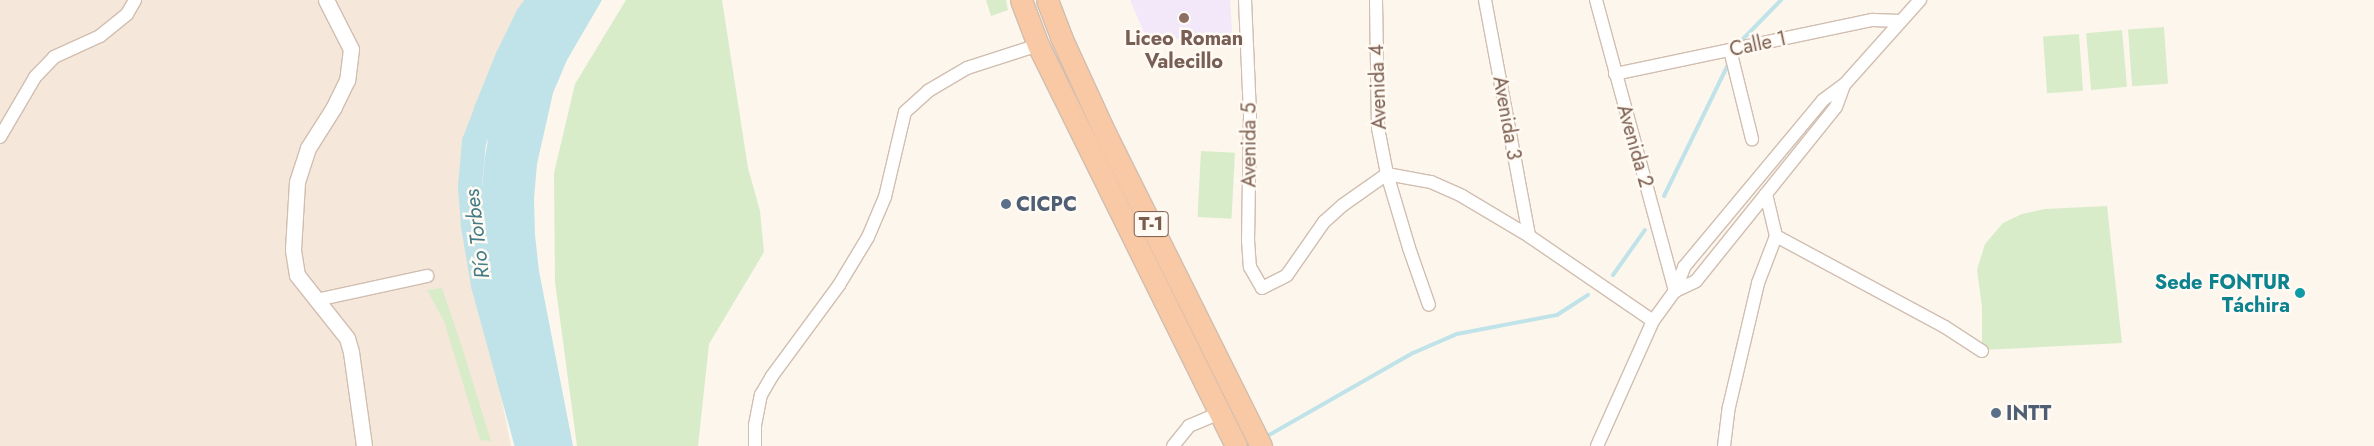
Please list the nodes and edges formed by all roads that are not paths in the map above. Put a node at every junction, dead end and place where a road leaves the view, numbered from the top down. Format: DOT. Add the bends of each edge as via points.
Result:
graph roads {
  1 [pos="135,0"];
  2 [pos="326,0"];
  3 [pos="1021,0"];
  4 [pos="1047,0"];
  5 [pos="1245,0"];
  6 [pos="1376,0"];
  7 [pos="1484,0"];
  8 [pos="1596,0"];
  9 [pos="1920,0"];
  10 [pos="1901,20"];
  11 [pos="1038,45"];
  12 [pos="1730,50"];
  13 [pos="1615,74"];
  14 [pos="1844,85"];
  15 [pos="0,137"];
  16 [pos="1752,139"];
  17 [pos="1387,174"];
  18 [pos="1766,194"];
  19 [pos="1529,236"];
  20 [pos="1776,236"];
  21 [pos="427,276"];
  22 [pos="1675,291"];
  23 [pos="316,300"];
  24 [pos="1430,305"];
  25 [pos="1652,321"];
  26 [pos="1982,351"];
  27 [pos="1240,403"];
  28 [pos="1219,413"];
  29 [pos="364,446"];
  30 [pos="755,446"];
  31 [pos="1173,446"];
  32 [pos="1236,446"];
  33 [pos="1261,446"];
  34 [pos="1596,446"];
  35 [pos="1724,446"];
  1 -- 15 [label="street" via="127,14 100,36 54,57 35,77"];
  2 -- 23 [label="street" via="350,49 346,80 334,107 308,148 296,182 292,250 297,274"];
  3 -- 11 [label="highway, T-1"];
  4 -- 27 [label="highway, T-1" via="1106,133"];
  5 -- 17 [label="street, Avenida 5" via="1250,115 1248,240 1250,267 1262,288 1287,275 1324,222 1342,205"];
  6 -- 17 [label="street, Avenida 4" via="1378,128"];
  7 -- 19 [label="street, Avenida 3"];
  8 -- 13 [label="street, Avenida 2"];
  9 -- 10 [label="street"];
  10 -- 12 [label="street, Calle 1" via="1872,20"];
  10 -- 14 [label="street"];
  11 -- 28 [label="highway, T-1"];
  11 -- 30 [label="street" via="966,68 928,91 905,112 885,197 868,237 839,286 761,395"];
  12 -- 13 [label="street, Calle 1"];
  12 -- 16 [label="street"];
  13 -- 22 [label="street, Avenida 2"];
  14 -- 18 [label="street" via="1836,107"];
  14 -- 22 [label="street" via="1823,100 1684,267"];
  17 -- 19 [label="street" via="1432,182"];
  17 -- 24 [label="street, Avenida 4"];
  18 -- 20 [label="street"];
  18 -- 22 [label="street" via="1696,281"];
  19 -- 25 [label="street"];
  20 -- 26 [label="street" via="1945,327"];
  20 -- 35 [label="street" via="1758,283 1729,407"];
  21 -- 23 [label="street"];
  22 -- 25 [label="street"];
  23 -- 29 [label="street" via="347,338"];
  25 -- 34 [label="street"];
  27 -- 28 [label="highway"];
  27 -- 33 [label="highway, T-1"];
  28 -- 31 [label="street" via="1189,426"];
  28 -- 32 [label="highway, T-1"];
}
